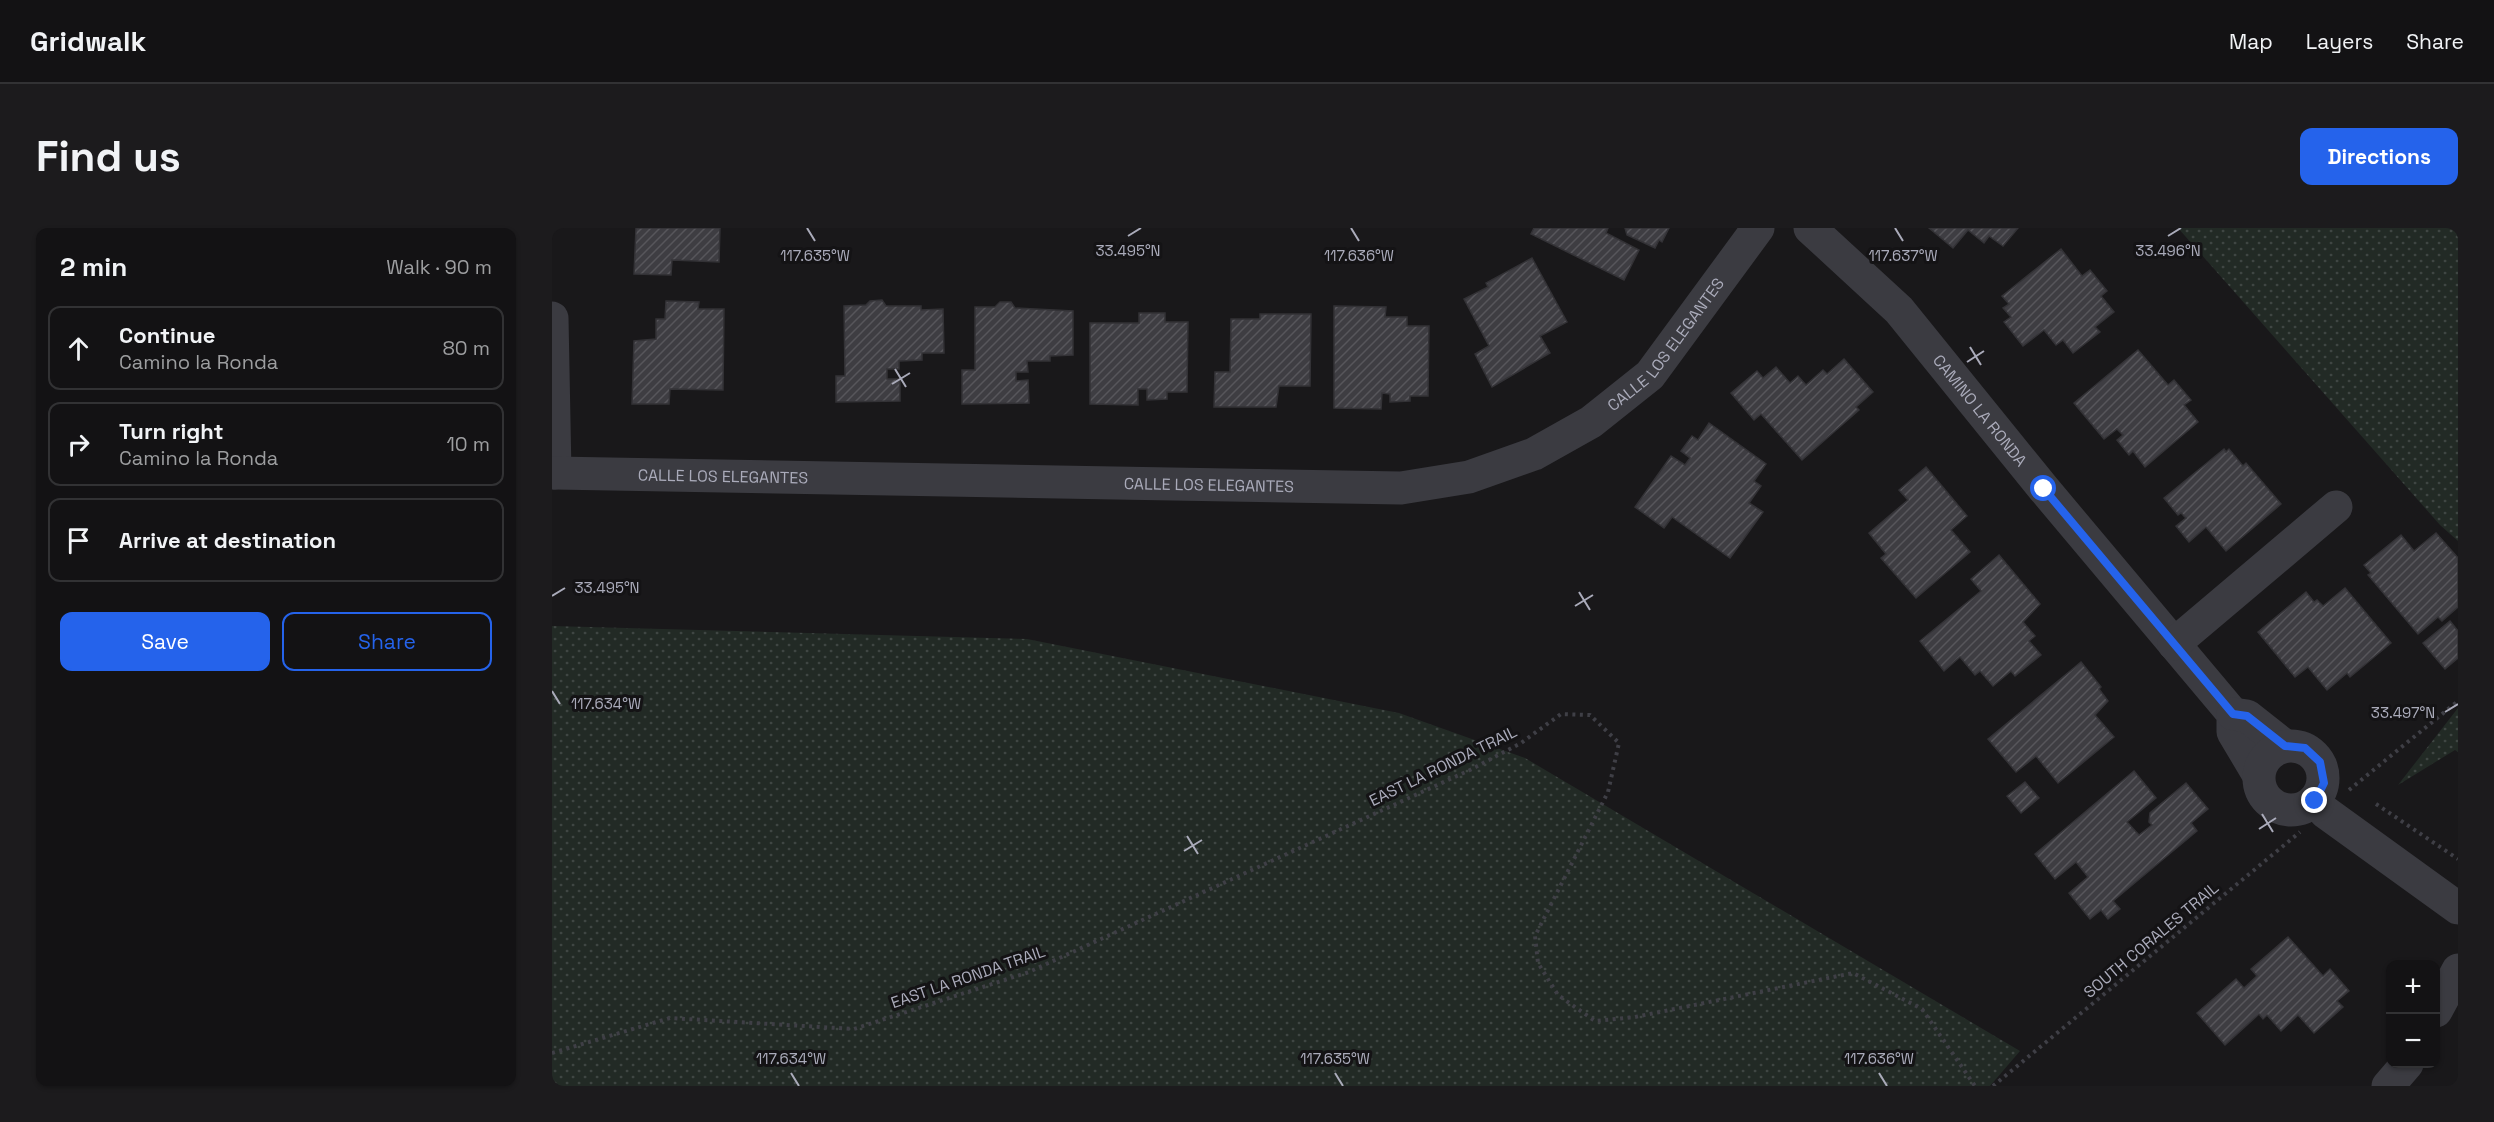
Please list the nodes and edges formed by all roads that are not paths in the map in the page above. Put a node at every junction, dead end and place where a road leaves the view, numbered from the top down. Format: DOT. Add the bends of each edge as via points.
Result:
graph roads {
  1 [pos="1758,228"];
  2 [pos="1810,228"];
  3 [pos="552,318"];
  4 [pos="553,474"];
  5 [pos="2336,507"];
  6 [pos="2174,644"];
  7 [pos="2233,714"];
  8 [pos="2285,746"];
  9 [pos="2258,774"];
  10 [pos="2320,806"];
  11 [pos="2458,908"];
  12 [pos="2458,970"];
  13 [pos="2440,1004"];
  14 [pos="2404,1068"];
  15 [pos="2388,1086"];
  1 -- 4 [label="street, CALLE LOS ELEGANTES" via="1650,375 1582,428 1534,454 1469,477 1401,488"];
  2 -- 6 [label="street, CAMINO LA RONDA" via="1899,310"];
  3 -- 4 [label="street"];
  5 -- 6 [label="street"];
  6 -- 7 [label="street, CAMINO LA RONDA"];
  7 -- 8 [label="street, CAMINO LA RONDA" via="2247,716"];
  7 -- 9 [label="street, CAMINO LA RONDA" via="2234,732"];
  8 -- 9 [label="street" via="2266,755"];
  8 -- 10 [label="street, CAMINO LA RONDA" via="2305,748 2320,762 2324,783"];
  9 -- 10 [label="street, CAMINO LA RONDA" via="2261,794 2277,808 2297,811"];
  10 -- 11 [label="street"];
  12 -- 13 [label="street"];
  14 -- 15 [label="street"];
}
